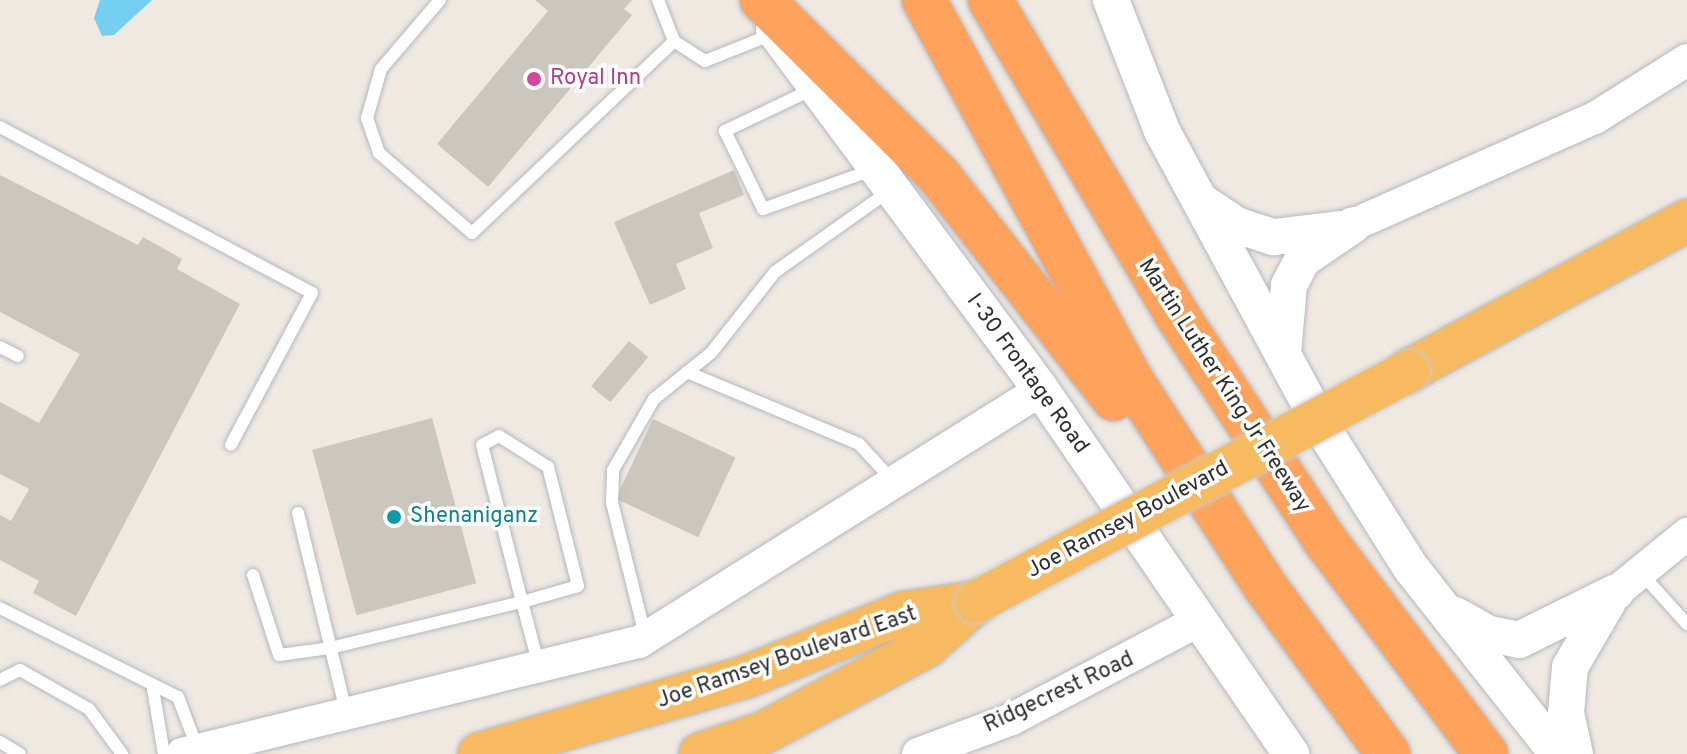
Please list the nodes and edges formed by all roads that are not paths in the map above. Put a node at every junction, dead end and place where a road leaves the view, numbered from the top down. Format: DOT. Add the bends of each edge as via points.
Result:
graph roads {
  1 [pos="440,0"];
  2 [pos="658,0"];
  3 [pos="754,0"];
  4 [pos="924,0"];
  5 [pos="990,0"];
  6 [pos="1111,0"];
  7 [pos="769,16"];
  8 [pos="674,41"];
  9 [pos="1687,60"];
  10 [pos="827,82"];
  11 [pos="0,127"];
  12 [pos="883,180"];
  13 [pos="1203,203"];
  14 [pos="1687,221"];
  15 [pos="1353,225"];
  16 [pos="0,347"];
  17 [pos="18,356"];
  18 [pos="1283,356"];
  19 [pos="687,372"];
  20 [pos="1041,390"];
  21 [pos="231,445"];
  22 [pos="895,484"];
  23 [pos="298,513"];
  24 [pos="1687,534"];
  25 [pos="253,575"];
  26 [pos="1628,582"];
  27 [pos="1264,585"];
  28 [pos="522,602"];
  29 [pos="976,602"];
  30 [pos="0,608"];
  31 [pos="1444,609"];
  32 [pos="1196,622"];
  33 [pos="1687,624"];
  34 [pos="646,638"];
  35 [pos="330,648"];
  36 [pos="539,670"];
  37 [pos="0,680"];
  38 [pos="153,689"];
  39 [pos="347,715"];
  40 [pos="0,742"];
  41 [pos="190,752"];
  42 [pos="924,753"];
  43 [pos="20,754"];
  44 [pos="122,754"];
  45 [pos="164,754"];
  46 [pos="479,754"];
  47 [pos="700,754"];
  48 [pos="1291,754"];
  49 [pos="1388,754"];
  50 [pos="1486,754"];
  51 [pos="1558,754"];
  52 [pos="1575,754"];
  1 -- 8 [label="lane" via="381,69 367,118 379,153 472,233"];
  2 -- 8 [label="lane"];
  3 -- 7 [label="main road"];
  4 -- 27 [label="highway" via="1133,383"];
  5 -- 50 [label="highway, Martin Luther King Jr Freeway" via="1175,312 1324,539"];
  6 -- 13 [label="main road" via="1162,131"];
  7 -- 8 [label="lane" via="705,61"];
  7 -- 10 [label="highway"];
  9 -- 15 [label="street" via="1595,118"];
  10 -- 12 [label="main road, I-30 Frontage Road"];
  10 -- 12 [label="lane" via="725,131 763,209"];
  10 -- 27 [label="highway" via="939,176 1070,338 1214,538"];
  11 -- 21 [label="lane" via="312,293"];
  12 -- 19 [label="lane" via="775,272"];
  12 -- 20 [label="main road, I-30 Frontage Road"];
  13 -- 15 [label="main road" via="1236,225 1274,237 1314,237"];
  13 -- 18 [label="main road"];
  14 -- 29 [label="highway, Joe Ramsey Boulevard, bridge"];
  15 -- 18 [label="main road" via="1303,259 1289,285"];
  16 -- 17 [label="lane"];
  18 -- 31 [label="main road" via="1379,517"];
  19 -- 22 [label="lane" via="859,444"];
  19 -- 34 [label="lane" via="654,399 613,470 612,503"];
  20 -- 22 [label="street"];
  20 -- 32 [label="main road, I-30 Frontage Road"];
  22 -- 34 [label="street"];
  23 -- 35 [label="lane"];
  24 -- 26 [label="street"];
  25 -- 35 [label="lane" via="279,655"];
  26 -- 31 [label="main road" via="1519,640 1489,634"];
  26 -- 33 [label="lane"];
  26 -- 52 [label="main road" via="1587,628 1570,667 1566,713"];
  27 -- 49 [label="highway"];
  28 -- 28 [label="lane" via="482,445 499,436 548,467 578,586"];
  28 -- 35 [label="lane"];
  28 -- 36 [label="lane"];
  29 -- 46 [label="highway, Joe Ramsey Boulevard East" via="903,613 746,677"];
  29 -- 47 [label="highway, Joe Ramsey Boulevard East" via="927,646 763,733"];
  30 -- 38 [label="lane"];
  31 -- 51 [label="main road"];
  32 -- 42 [label="street, Ridgecrest Road" via="1012,719"];
  32 -- 48 [label="main road, I-30 Frontage Road"];
  34 -- 36 [label="street"];
  35 -- 39 [label="lane"];
  36 -- 39 [label="street"];
  37 -- 44 [label="lane" via="20,670 89,709"];
  38 -- 41 [label="lane" via="178,697"];
  38 -- 45 [label="lane"];
  39 -- 41 [label="street"];
  40 -- 43 [label="lane"];
}
